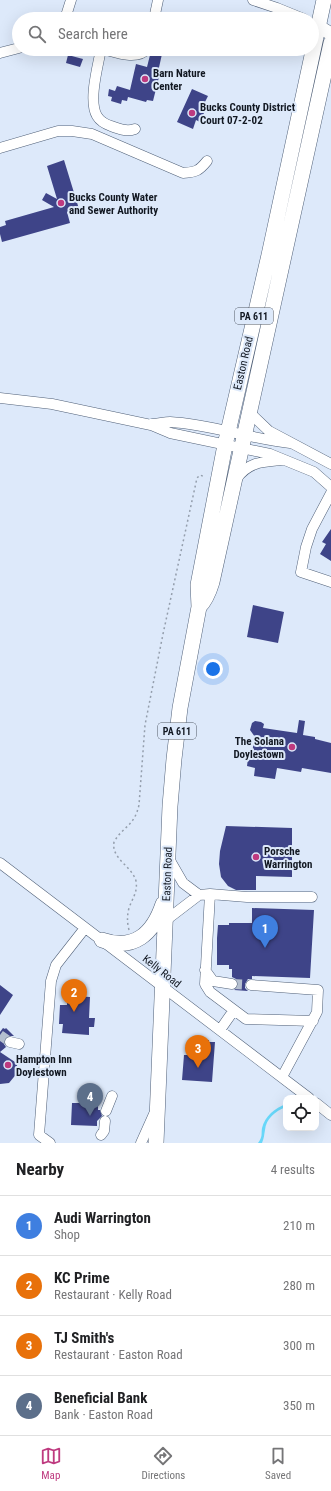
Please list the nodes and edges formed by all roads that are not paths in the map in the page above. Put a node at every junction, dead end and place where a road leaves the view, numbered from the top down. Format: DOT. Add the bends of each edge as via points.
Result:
graph roads {
  1 [pos="71,0"];
  2 [pos="158,0"];
  3 [pos="253,0"];
  4 [pos="324,0"];
  5 [pos="67,12"];
  6 [pos="155,12"];
  7 [pos="287,12"];
  8 [pos="317,12"];
  9 [pos="319,27"];
  10 [pos="331,34"];
  11 [pos="331,43"];
  12 [pos="12,50"];
  13 [pos="0,53"];
  14 [pos="101,56"];
  15 [pos="305,56"];
  16 [pos="135,130"];
  17 [pos="0,148"];
  18 [pos="207,160"];
  19 [pos="0,398"];
  20 [pos="249,412"];
  21 [pos="226,438"];
  22 [pos="243,442"];
  23 [pos="290,443"];
  24 [pos="284,460"];
  25 [pos="331,464"];
  26 [pos="233,483"];
  27 [pos="331,487"];
  28 [pos="331,493"];
  29 [pos="331,582"];
  30 [pos="199,607"];
  31 [pos="168,857"];
  32 [pos="0,863"];
  33 [pos="210,894"];
  34 [pos="166,895"];
  35 [pos="199,895"];
  36 [pos="312,897"];
  37 [pos="165,921"];
  38 [pos="85,928"];
  39 [pos="102,940"];
  40 [pos="205,970"];
  41 [pos="232,984"];
  42 [pos="251,985"];
  43 [pos="162,986"];
  44 [pos="234,1010"];
  45 [pos="313,1021"];
  46 [pos="220,1030"];
  47 [pos="282,1077"];
  48 [pos="305,1095"];
  49 [pos="112,1096"];
  50 [pos="319,1105"];
  51 [pos="158,1107"];
  52 [pos="106,1110"];
  53 [pos="330,1114"];
  54 [pos="105,1121"];
  55 [pos="101,1135"];
  56 [pos="50,1143"];
  57 [pos="141,1143"];
  58 [pos="156,1143"];
  1 -- 5 [label="street"];
  2 -- 6 [label="street"];
  3 -- 7 [label="street"];
  4 -- 8 [label="highway, PA 611"];
  9 -- 10 [label="main road"];
  11 -- 20 [label="highway, Easton Road / PA 611"];
  12 -- 13 [label="street"];
  14 -- 16 [label="street" via="93,95 93,106 97,116 104,124"];
  15 -- 21 [label="highway, Easton Road / PA 611" via="269,255"];
  17 -- 18 [label="street" via="58,131 72,131 92,134 183,173 194,172"];
  19 -- 21 [label="street" via="52,404 151,424 169,422 197,426"];
  20 -- 22 [label="highway, Easton Road / PA 611"];
  20 -- 23 [label="street" via="269,431"];
  21 -- 22 [label="street"];
  21 -- 30 [label="highway, Easton Road / PA 611" via="198,585"];
  22 -- 23 [label="street"];
  22 -- 24 [label="street"];
  22 -- 26 [label="highway, Easton Road / PA 611"];
  23 -- 25 [label="street"];
  24 -- 26 [label="street" via="250,465"];
  24 -- 27 [label="street" via="314,472"];
  26 -- 30 [label="highway, Easton Road / PA 611" via="211,587"];
  28 -- 29 [label="street" via="312,529 301,572"];
  30 -- 31 [label="highway, Easton Road / PA 611" via="180,708"];
  31 -- 34 [label="highway, Easton Road / PA 611"];
  31 -- 35 [label="street" via="183,883"];
  32 -- 38 [label="street, Kelly Road"];
  33 -- 35 [label="street"];
  33 -- 36 [label="street"];
  33 -- 40 [label="street"];
  34 -- 37 [label="highway, Easton Road / PA 611"];
  34 -- 39 [label="highway" via="150,930 137,941 123,944"];
  35 -- 37 [label="street"];
  37 -- 43 [label="highway, Easton Road / PA 611"];
  38 -- 39 [label="street, Kelly Road"];
  38 -- 56 [label="street" via="56,964 50,981 39,1135"];
  39 -- 43 [label="street, Kelly Road"];
  40 -- 41 [label="street" via="213,981"];
  40 -- 44 [label="street" via="205,984 210,992"];
  42 -- 45 [label="street" via="318,990 317,1012"];
  43 -- 46 [label="street, Kelly Road"];
  43 -- 51 [label="highway, Easton Road / PA 611"];
  44 -- 45 [label="street" via="246,1019"];
  44 -- 46 [label="street"];
  45 -- 47 [label="street"];
  46 -- 47 [label="street, Kelly Road"];
  47 -- 48 [label="street, Kelly Road"];
  49 -- 52 [label="street"];
  50 -- 53 [label="street"];
  51 -- 57 [label="street"];
  51 -- 58 [label="highway, Easton Road / PA 611"];
  54 -- 55 [label="street"];
}
